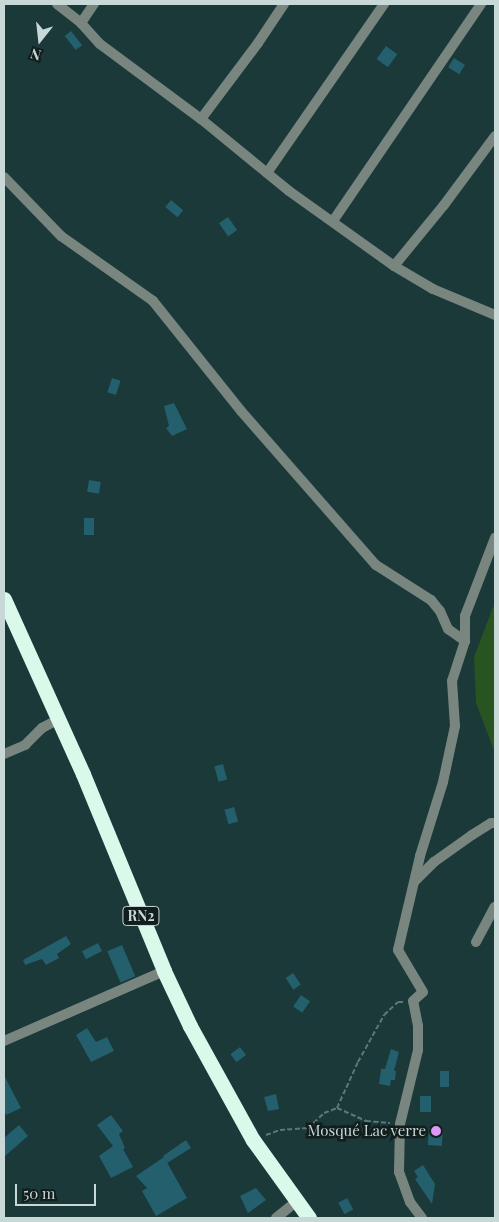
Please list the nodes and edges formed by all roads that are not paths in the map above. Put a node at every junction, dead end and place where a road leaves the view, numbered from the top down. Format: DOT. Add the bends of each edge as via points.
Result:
graph roads {
  1 [pos="57,4"];
  2 [pos="94,4"];
  3 [pos="284,4"];
  4 [pos="384,4"];
  5 [pos="481,4"];
  6 [pos="81,23"];
  7 [pos="201,118"];
  8 [pos="495,136"];
  9 [pos="267,173"];
  10 [pos="4,177"];
  11 [pos="333,221"];
  12 [pos="394,266"];
  13 [pos="495,315"];
  14 [pos="495,538"];
  15 [pos="4,599"];
  16 [pos="465,641"];
  17 [pos="58,720"];
  18 [pos="4,754"];
  19 [pos="495,823"];
  20 [pos="415,881"];
  21 [pos="495,907"];
  22 [pos="476,942"];
  23 [pos="164,971"];
  24 [pos="4,1041"];
  25 [pos="296,1202"];
  26 [pos="276,1218"];
  27 [pos="309,1218"];
  28 [pos="422,1218"];
  1 -- 6 [label="street"];
  2 -- 6 [label="street"];
  3 -- 7 [label="street"];
  4 -- 9 [label="street"];
  5 -- 11 [label="street"];
  6 -- 7 [label="street" via="100,44"];
  7 -- 9 [label="street"];
  8 -- 12 [label="street"];
  9 -- 11 [label="street"];
  10 -- 16 [label="street" via="61,236 152,301 241,411 370,558 389,575 431,600 448,629"];
  11 -- 12 [label="street"];
  12 -- 13 [label="street" via="433,289"];
  14 -- 16 [label="street" via="465,616"];
  15 -- 17 [label="highway, RN2"];
  16 -- 20 [label="street" via="452,681 455,726"];
  17 -- 18 [label="street" via="42,728 25,744"];
  17 -- 23 [label="highway, RN2"];
  19 -- 20 [label="street" via="472,834 434,862"];
  20 -- 28 [label="street" via="398,950 423,992 413,1001 418,1050 400,1124 399,1172 410,1202"];
  21 -- 22 [label="street"];
  23 -- 24 [label="street"];
  23 -- 25 [label="highway, RN2" via="190,1026 253,1140"];
  25 -- 26 [label="street"];
  25 -- 27 [label="highway, RN2"];
}
